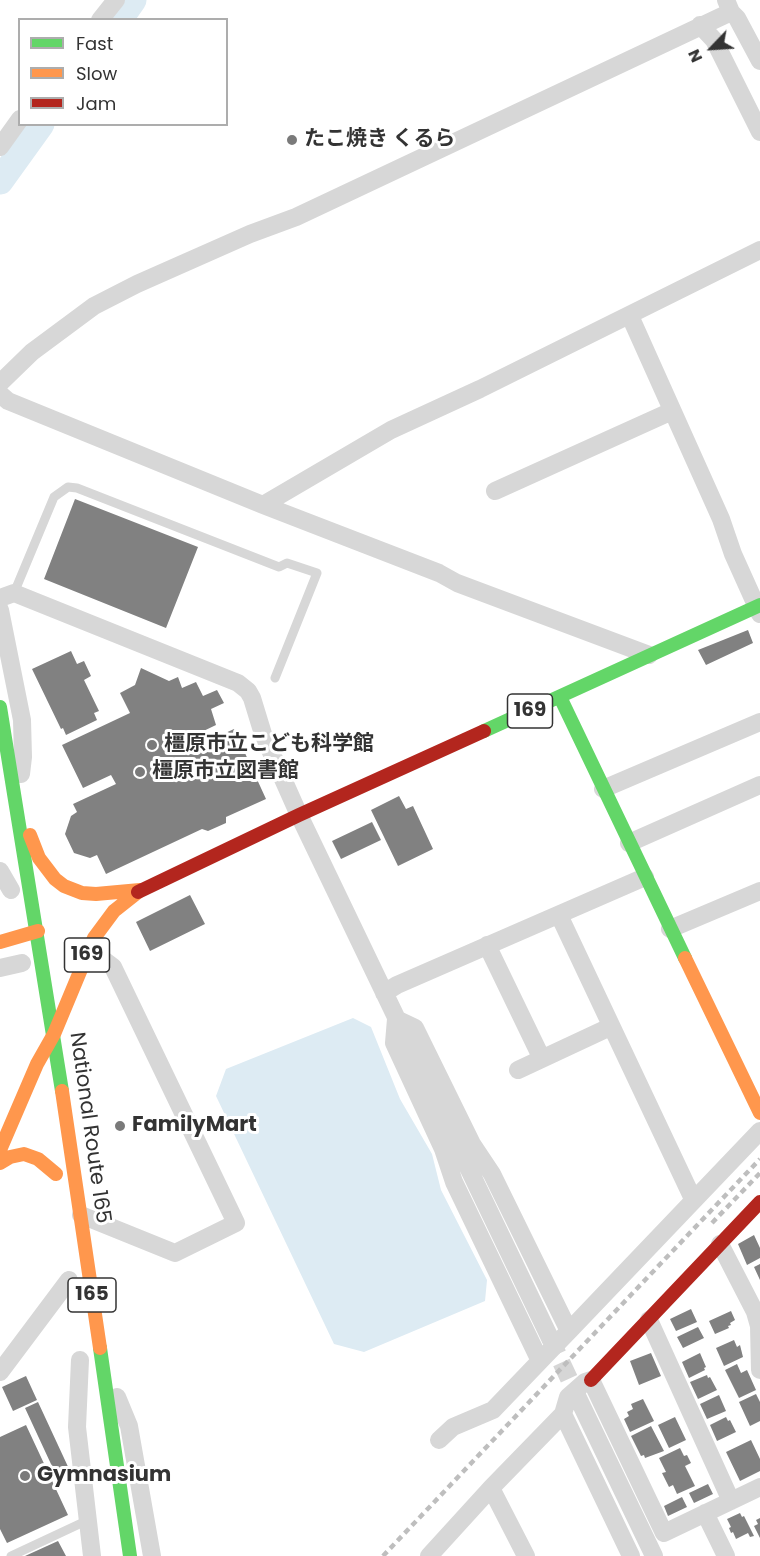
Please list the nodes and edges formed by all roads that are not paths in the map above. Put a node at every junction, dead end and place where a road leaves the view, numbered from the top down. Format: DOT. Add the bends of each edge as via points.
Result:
graph roads {
  1 [pos="116,0"];
  2 [pos="728,6"];
  3 [pos="102,18"];
  4 [pos="700,25"];
  5 [pos="760,61"];
  6 [pos="18,122"];
  7 [pos="760,132"];
  8 [pos="0,147"];
  9 [pos="760,250"];
  10 [pos="630,316"];
  11 [pos="0,383"];
  12 [pos="0,394"];
  13 [pos="672,411"];
  14 [pos="495,491"];
  15 [pos="263,505"];
  16 [pos="7,596"];
  17 [pos="759,608"];
  18 [pos="0,610"];
  19 [pos="649,655"];
  20 [pos="275,678"];
  21 [pos="560,697"];
  22 [pos="0,706"];
  23 [pos="760,722"];
  24 [pos="760,785"];
  25 [pos="603,789"];
  26 [pos="16,800"];
  27 [pos="299,815"];
  28 [pos="629,843"];
  29 [pos="3,865"];
  30 [pos="645,877"];
  31 [pos="140,891"];
  32 [pos="760,891"];
  33 [pos="12,896"];
  34 [pos="558,915"];
  35 [pos="670,930"];
  36 [pos="17,931"];
  37 [pos="38,931"];
  38 [pos="0,942"];
  39 [pos="487,945"];
  40 [pos="89,949"];
  41 [pos="0,968"];
  42 [pos="23,968"];
  43 [pos="384,993"];
  44 [pos="396,1019"];
  45 [pos="610,1027"];
  46 [pos="54,1034"];
  47 [pos="34,1041"];
  48 [pos="542,1059"];
  49 [pos="37,1064"];
  50 [pos="518,1070"];
  51 [pos="42,1093"];
  52 [pos="760,1113"];
  53 [pos="760,1131"];
  54 [pos="0,1150"];
  55 [pos="53,1153"];
  56 [pos="0,1163"];
  57 [pos="693,1199"];
  58 [pos="760,1202"];
  59 [pos="81,1215"];
  60 [pos="720,1244"];
  61 [pos="69,1274"];
  62 [pos="72,1303"];
  63 [pos="649,1320"];
  64 [pos="569,1331"];
  65 [pos="550,1338"];
  66 [pos="79,1354"];
  67 [pos="100,1357"];
  68 [pos="540,1361"];
  69 [pos="760,1370"];
  70 [pos="0,1372"];
  71 [pos="591,1380"];
  72 [pos="578,1398"];
  73 [pos="563,1414"];
  74 [pos="439,1440"];
  75 [pos="94,1452"];
  76 [pos="760,1487"];
  77 [pos="491,1488"];
  78 [pos="730,1501"];
  79 [pos="705,1513"];
  80 [pos="88,1520"];
  81 [pos="151,1548"];
  82 [pos="11,1556"];
  83 [pos="92,1556"];
  84 [pos="130,1556"];
  85 [pos="429,1556"];
  86 [pos="526,1556"];
  87 [pos="631,1556"];
  88 [pos="654,1556"];
  89 [pos="726,1556"];
  1 -- 3 [label="street"];
  2 -- 4 [label="street"];
  2 -- 5 [label="street"];
  4 -- 7 [label="street" via="714,40"];
  4 -- 11 [label="street" via="296,217 105,300 32,352"];
  6 -- 8 [label="street"];
  9 -- 10 [label="street"];
  10 -- 13 [label="street"];
  10 -- 15 [label="street" via="391,430"];
  12 -- 15 [label="street" via="8,401"];
  13 -- 14 [label="street"];
  13 -- 17 [label="street"];
  15 -- 19 [label="street"];
  16 -- 20 [label="lane" via="54,496 68,487 77,488 279,567 286,563 317,573"];
  16 -- 27 [label="street" via="238,683 252,698 263,734"];
  17 -- 19 [label="main road, 169"];
  18 -- 26 [label="street" via="22,720 24,757"];
  19 -- 21 [label="main road, 169"];
  21 -- 25 [label="main road"];
  21 -- 27 [label="main road, 169"];
  22 -- 26 [label="main road, National Route 165 / 165"];
  23 -- 25 [label="street"];
  24 -- 28 [label="street"];
  25 -- 28 [label="main road"];
  26 -- 31 [label="main road" via="39,858 64,886 81,893"];
  26 -- 37 [label="main road, National Route 165 / 165"];
  27 -- 31 [label="main road, 169"];
  27 -- 43 [label="street"];
  28 -- 30 [label="main road"];
  29 -- 33 [label="street"];
  30 -- 34 [label="street"];
  30 -- 35 [label="main road"];
  31 -- 40 [label="main road, 169" via="114,911"];
  32 -- 35 [label="street"];
  34 -- 39 [label="street"];
  34 -- 45 [label="street"];
  35 -- 52 [label="main road"];
  36 -- 37 [label="main road"];
  36 -- 38 [label="main road"];
  36 -- 42 [label="main road"];
  37 -- 46 [label="main road, National Route 165 / 165"];
  39 -- 43 [label="street"];
  39 -- 48 [label="street"];
  40 -- 46 [label="main road, 169"];
  40 -- 59 [label="street" via="113,967 236,1224 175,1254"];
  41 -- 42 [label="street"];
  43 -- 44 [label="street"];
  44 -- 64 [label="street" via="415,1028"];
  44 -- 65 [label="street"];
  44 -- 68 [label="street" via="394,1043 454,1182"];
  45 -- 48 [label="street"];
  45 -- 57 [label="street"];
  46 -- 49 [label="main road, 169"];
  46 -- 59 [label="main road, National Route 165 / 165"];
  47 -- 49 [label="main road, National Route 165"];
  48 -- 50 [label="street"];
  49 -- 51 [label="main road, National Route 165"];
  49 -- 54 [label="main road, 169"];
  53 -- 57 [label="street"];
  55 -- 56 [label="main road, National Route 165" via="57,1180 38,1159 24,1154"];
  57 -- 64 [label="street"];
  58 -- 60 [label="main road"];
  59 -- 67 [label="main road, National Route 165 / 165"];
  60 -- 63 [label="main road"];
  60 -- 69 [label="street" via="755,1312"];
  61 -- 62 [label="main road, 165"];
  61 -- 70 [label="street"];
  63 -- 71 [label="main road"];
  63 -- 78 [label="street"];
  64 -- 68 [label="street"];
  66 -- 75 [label="main road"];
  66 -- 80 [label="street" via="77,1427"];
  67 -- 81 [label="street" via="129,1426"];
  67 -- 84 [label="main road, National Route 165 / 165"];
  68 -- 74 [label="street" via="493,1410 453,1427"];
  71 -- 73 [label="street" via="568,1397"];
  71 -- 79 [label="street" via="663,1533"];
  72 -- 88 [label="street"];
  73 -- 77 [label="street"];
  73 -- 87 [label="street"];
  76 -- 78 [label="street"];
  77 -- 85 [label="street"];
  77 -- 86 [label="street"];
  78 -- 79 [label="street"];
  79 -- 89 [label="street"];
  80 -- 82 [label="lane"];
  80 -- 83 [label="street"];
}
